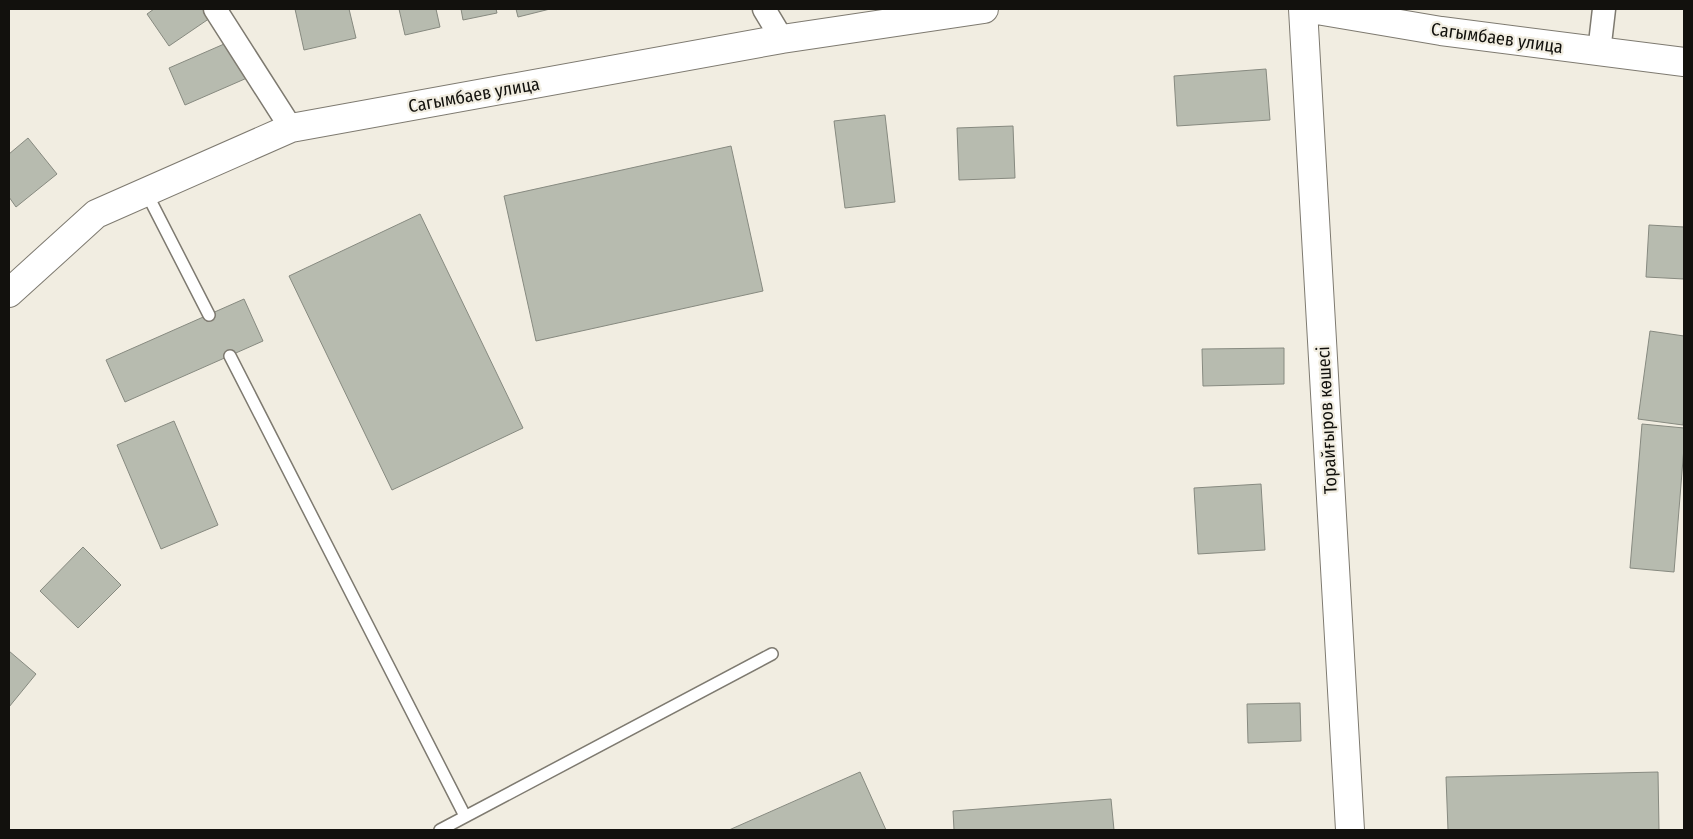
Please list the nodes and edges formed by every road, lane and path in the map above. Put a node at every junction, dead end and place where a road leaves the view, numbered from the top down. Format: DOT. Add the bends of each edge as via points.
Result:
graph roads {
  1 [pos="215,9"];
  2 [pos="764,9"];
  3 [pos="984,9"];
  4 [pos="1303,9"];
  5 [pos="1311,9"];
  6 [pos="1604,9"];
  7 [pos="782,39"];
  8 [pos="1599,52"];
  9 [pos="1684,62"];
  10 [pos="291,128"];
  11 [pos="146,192"];
  12 [pos="9,293"];
  13 [pos="209,315"];
  14 [pos="230,356"];
  15 [pos="772,654"];
  16 [pos="466,816"];
  17 [pos="440,830"];
  18 [pos="1350,830"];
  1 -- 10 [label="street"];
  2 -- 7 [label="street"];
  3 -- 7 [label="street, Сагымбаев улица"];
  4 -- 18 [label="street, Торайғыров көшесі"];
  5 -- 8 [label="street, Сагымбаев улица" via="1440,31"];
  6 -- 8 [label="street"];
  7 -- 10 [label="street, Сагымбаев улица"];
  8 -- 9 [label="street, Сагымбаев улица"];
  10 -- 11 [label="street, Сагымбаев улица"];
  11 -- 12 [label="street, Сагымбаев улица" via="96,214"];
  11 -- 13 [label="lane"];
  14 -- 16 [label="lane"];
  15 -- 16 [label="lane"];
  16 -- 17 [label="lane"];
}
